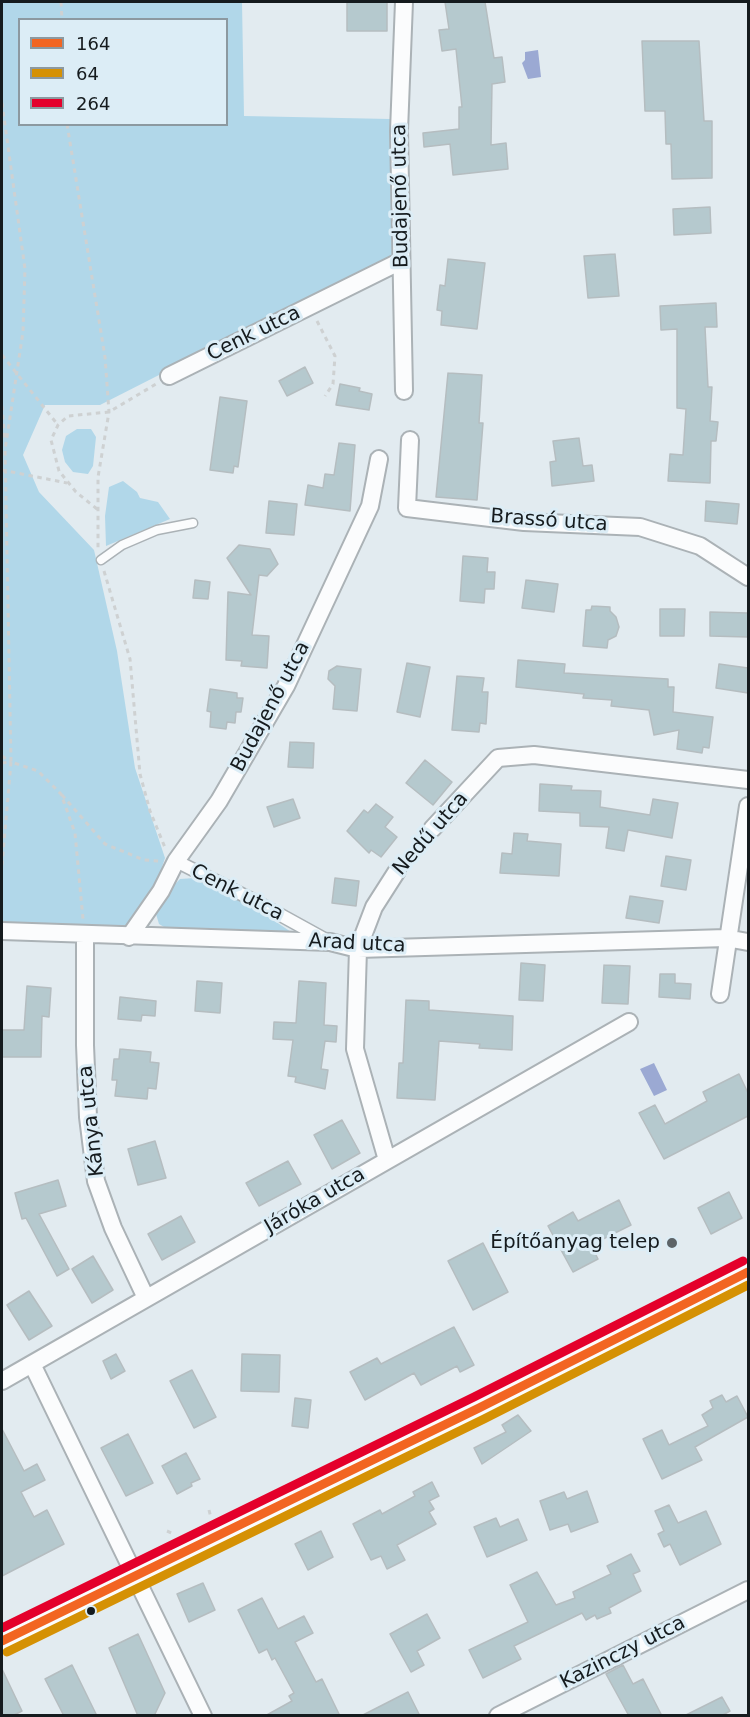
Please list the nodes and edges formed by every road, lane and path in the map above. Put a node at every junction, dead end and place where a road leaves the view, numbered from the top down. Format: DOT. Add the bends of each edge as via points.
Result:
graph roads {
  1 [pos="61,2"];
  2 [pos="404,2"];
  3 [pos="62,18"];
  4 [pos="2,103"];
  5 [pos="67,126"];
  6 [pos="401,261"];
  7 [pos="308,307"];
  8 [pos="2,355"];
  9 [pos="16,375"];
  10 [pos="169,376"];
  11 [pos="404,391"];
  12 [pos="325,396"];
  13 [pos="2,406"];
  14 [pos="109,412"];
  15 [pos="58,425"];
  16 [pos="410,440"];
  17 [pos="5,450"];
  18 [pos="379,459"];
  19 [pos="4,471"];
  20 [pos="69,483"];
  21 [pos="97,509"];
  22 [pos="193,523"];
  23 [pos="101,560"];
  24 [pos="748,577"];
  25 [pos="2,756"];
  26 [pos="11,762"];
  27 [pos="2,763"];
  28 [pos="748,780"];
  29 [pos="61,794"];
  30 [pos="748,806"];
  31 [pos="432,829"];
  32 [pos="176,861"];
  33 [pos="2,865"];
  34 [pos="397,871"];
  35 [pos="2,931"];
  36 [pos="84,935"];
  37 [pos="129,937"];
  38 [pos="726,938"];
  39 [pos="330,942"];
  40 [pos="748,942"];
  41 [pos="358,949"];
  42 [pos="720,994"];
  43 [pos="628,1022"];
  44 [pos="387,1160"];
  45 [pos="748,1272"];
  46 [pos="146,1298"];
  47 [pos="32,1364"];
  48 [pos="2,1381"];
  49 [pos="167,1531"];
  50 [pos="176,1535"];
  51 [pos="134,1577"];
  52 [pos="748,1590"];
  53 [pos="2,1641"];
  54 [pos="203,1716"];
  55 [pos="498,1716"];
  1 -- 3 [label="path"];
  2 -- 6 [label="street, Budajenő utca" via="399,131"];
  4 -- 9 [label="path" via="25,269 23,332"];
  5 -- 14 [label="path" via="105,357"];
  6 -- 7 [label="street, Cenk utca"];
  6 -- 11 [label="street, Budajenő utca"];
  7 -- 10 [label="street, Cenk utca"];
  7 -- 12 [label="path" via="335,356 333,384"];
  8 -- 9 [label="path"];
  9 -- 15 [label="path"];
  9 -- 17 [label="path"];
  10 -- 14 [label="path"];
  13 -- 17 [label="path"];
  14 -- 15 [label="path" via="68,416"];
  14 -- 21 [label="path"];
  15 -- 20 [label="path" via="51,440 59,471"];
  16 -- 24 [label="street, Brassó utca" via="407,508 524,522 640,527 700,546"];
  17 -- 19 [label="path"];
  18 -- 32 [label="street, Budajenő utca" via="370,506 286,686 219,801"];
  19 -- 20 [label="path"];
  19 -- 26 [label="path"];
  20 -- 21 [label="path"];
  21 -- 23 [label="path"];
  22 -- 23 [label="lane" via="157,530 122,545"];
  23 -- 32 [label="path" via="130,658 141,774 163,846"];
  25 -- 26 [label="path"];
  26 -- 27 [label="path"];
  26 -- 29 [label="path" via="38,771"];
  26 -- 33 [label="path"];
  28 -- 31 [label="street, Nedű utca" via="534,754 498,758"];
  29 -- 32 [label="path" via="105,844 144,860"];
  29 -- 36 [label="path" via="75,833"];
  30 -- 38 [label="street"];
  31 -- 34 [label="path, Nedű utca"];
  32 -- 37 [label="street, Budajenő utca" via="161,891"];
  32 -- 39 [label="street, Cenk utca"];
  34 -- 41 [label="street, Nedű utca" via="374,907"];
  35 -- 36 [label="street, Arad utca"];
  36 -- 37 [label="street, Arad utca"];
  36 -- 46 [label="street, Kánya utca" via="85,1057 96,1181"];
  37 -- 39 [label="street, Arad utca"];
  38 -- 40 [label="street, Arad utca"];
  38 -- 41 [label="street, Arad utca"];
  38 -- 42 [label="street"];
  39 -- 41 [label="street, Arad utca"];
  41 -- 44 [label="street, Nedű utca" via="356,1049"];
  43 -- 44 [label="street, Járóka utca"];
  44 -- 46 [label="street, Járóka utca"];
  45 -- 51 [label="main road"];
  46 -- 47 [label="street, Járóka utca"];
  47 -- 48 [label="street, Járóka utca"];
  47 -- 51 [label="street"];
  49 -- 50 [label="path"];
  51 -- 53 [label="main road"];
  51 -- 54 [label="street"];
  52 -- 55 [label="street, Kazinczy utca"];
}
